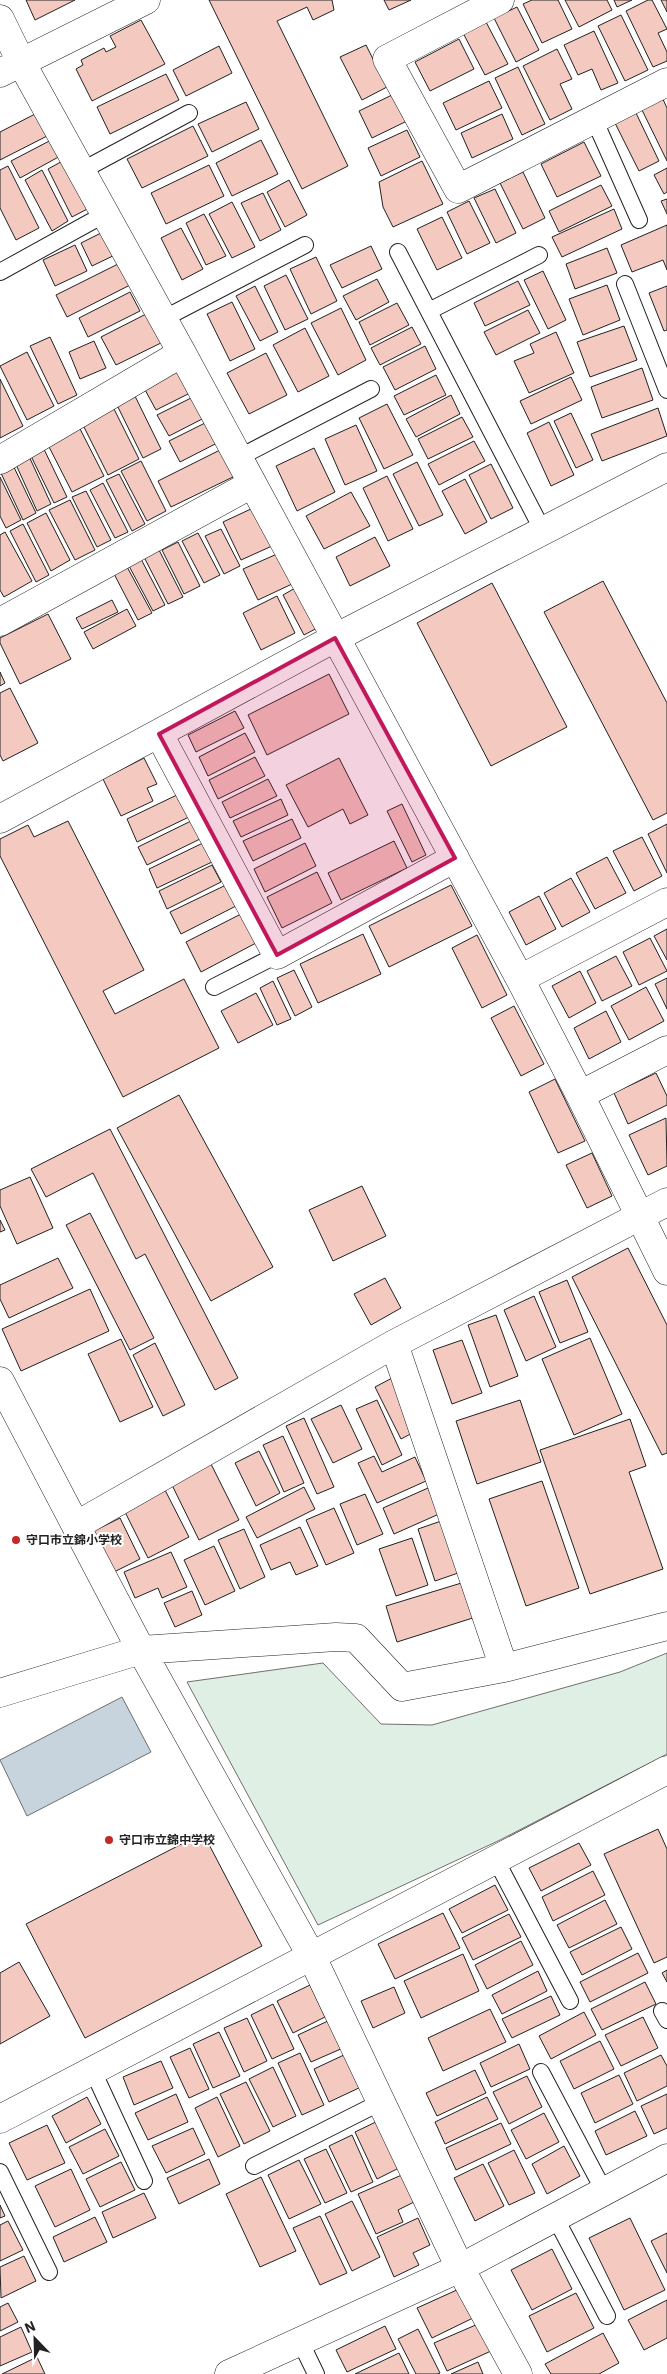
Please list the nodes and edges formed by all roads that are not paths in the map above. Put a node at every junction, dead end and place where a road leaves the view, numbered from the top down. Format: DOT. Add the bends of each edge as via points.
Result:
graph roads {
  1 [pos="146,0"];
  2 [pos="500,0"];
  3 [pos="0,19"];
  4 [pos="10,68"];
  5 [pos="667,82"];
  6 [pos="189,113"];
  7 [pos="594,119"];
  8 [pos="81,171"];
  9 [pos="105,214"];
  10 [pos="639,220"];
  11 [pos="305,245"];
  12 [pos="398,252"];
  13 [pos="539,255"];
  14 [pos="0,272"];
  15 [pos="625,284"];
  16 [pos="429,311"];
  17 [pos="163,319"];
  18 [pos="182,353"];
  19 [pos="371,389"];
  20 [pos="667,390"];
  21 [pos="238,458"];
  22 [pos="0,460"];
  23 [pos="667,467"];
  24 [pos="252,484"];
  25 [pos="543,531"];
  26 [pos="0,622"];
  27 [pos="335,638"];
  28 [pos="159,734"];
  29 [pos="0,819"];
  30 [pos="455,858"];
  31 [pos="667,902"];
  32 [pos="277,955"];
  33 [pos="520,979"];
  34 [pos="214,987"];
  35 [pos="667,1050"];
  36 [pos="580,1095"];
  37 [pos="667,1202"];
  38 [pos="639,1217"];
  39 [pos="667,1272"];
  40 [pos="394,1344"];
  41 [pos="0,1380"];
  42 [pos="77,1525"];
  43 [pos="667,1626"];
  44 [pos="141,1650"];
  45 [pos="504,1668"];
  46 [pos="0,1693"];
  47 [pos="667,1770"];
  48 [pos="496,1860"];
  49 [pos="312,1957"];
  50 [pos="570,2001"];
  51 [pos="93,2071"];
  52 [pos="541,2072"];
  53 [pos="381,2102"];
  54 [pos="0,2119"];
  55 [pos="667,2158"];
  56 [pos="254,2166"];
  57 [pos="0,2172"];
  58 [pos="144,2181"];
  59 [pos="604,2191"];
  60 [pos="555,2217"];
  61 [pos="460,2268"];
  62 [pos="49,2272"];
  63 [pos="607,2316"];
  64 [pos="300,2341"];
  65 [pos="229,2374"];
  66 [pos="316,2374"];
  67 [pos="518,2374"];
  1 -- 4 [label="street"];
  2 -- 7 [label="street" via="386,59 458,189"];
  3 -- 4 [label="street"];
  4 -- 8 [label="street"];
  5 -- 7 [label="street"];
  6 -- 8 [label="lane"];
  7 -- 10 [label="lane"];
  8 -- 9 [label="street"];
  9 -- 14 [label="lane"];
  9 -- 17 [label="street"];
  11 -- 17 [label="lane"];
  12 -- 16 [label="lane"];
  13 -- 16 [label="lane"];
  15 -- 20 [label="lane"];
  16 -- 25 [label="lane"];
  17 -- 18 [label="street"];
  18 -- 21 [label="street"];
  18 -- 22 [label="street"];
  19 -- 21 [label="lane"];
  21 -- 24 [label="street"];
  23 -- 25 [label="street"];
  24 -- 26 [label="street"];
  24 -- 27 [label="street"];
  25 -- 27 [label="street"];
  27 -- 28 [label="street"];
  27 -- 30 [label="street"];
  28 -- 29 [label="street"];
  28 -- 32 [label="street"];
  30 -- 32 [label="street"];
  30 -- 33 [label="street"];
  31 -- 33 [label="street"];
  32 -- 34 [label="lane"];
  33 -- 36 [label="street"];
  35 -- 36 [label="street"];
  36 -- 38 [label="street"];
  37 -- 38 [label="street"];
  38 -- 39 [label="street"];
  38 -- 40 [label="street"];
  40 -- 42 [label="street"];
  40 -- 45 [label="street"];
  41 -- 42 [label="street"];
  42 -- 44 [label="street"];
  43 -- 45 [label="street"];
  44 -- 45 [label="street" via="356,1638 402,1687"];
  44 -- 46 [label="street"];
  44 -- 49 [label="street"];
  47 -- 48 [label="street"];
  48 -- 49 [label="street"];
  48 -- 50 [label="lane"];
  49 -- 51 [label="street"];
  49 -- 53 [label="street"];
  51 -- 54 [label="street"];
  51 -- 58 [label="lane"];
  52 -- 59 [label="lane"];
  53 -- 56 [label="lane"];
  53 -- 61 [label="street"];
  55 -- 59 [label="street"];
  57 -- 62 [label="lane"];
  59 -- 60 [label="street"];
  60 -- 61 [label="street"];
  60 -- 63 [label="lane"];
  61 -- 64 [label="street"];
  61 -- 67 [label="street"];
  64 -- 65 [label="street"];
  64 -- 66 [label="lane"];
}
